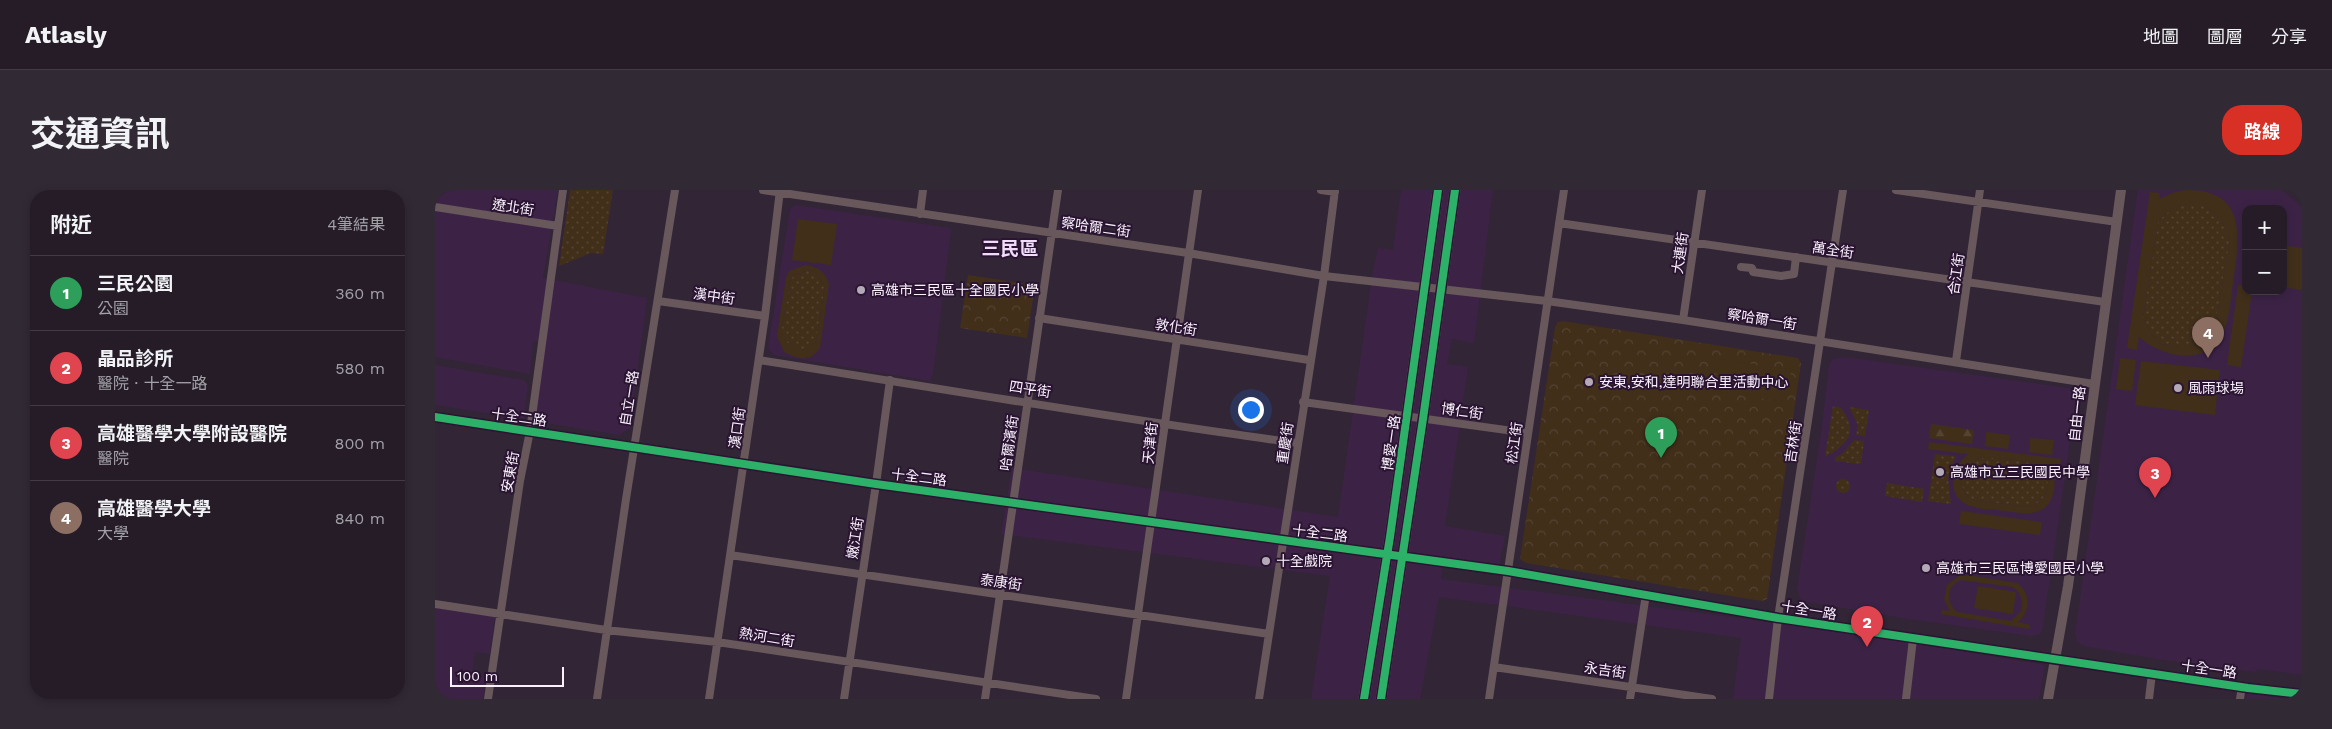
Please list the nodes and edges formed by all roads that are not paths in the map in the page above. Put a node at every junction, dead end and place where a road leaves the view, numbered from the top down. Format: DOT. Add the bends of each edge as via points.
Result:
graph roads {
  1 [pos="563,190"];
  2 [pos="675,190"];
  3 [pos="763,190"];
  4 [pos="923,190"];
  5 [pos="1058,190"];
  6 [pos="1198,190"];
  7 [pos="1321,190"];
  8 [pos="1438,190"];
  9 [pos="1455,190"];
  10 [pos="1564,190"];
  11 [pos="1702,190"];
  12 [pos="1843,190"];
  13 [pos="1896,190"];
  14 [pos="1981,190"];
  15 [pos="2121,190"];
  16 [pos="2297,190"];
  17 [pos="779,191"];
  18 [pos="1335,191"];
  19 [pos="2302,194"];
  20 [pos="1979,203"];
  21 [pos="435,207"];
  22 [pos="920,214"];
  23 [pos="2117,222"];
  24 [pos="1559,223"];
  25 [pos="558,226"];
  26 [pos="1051,233"];
  27 [pos="1694,242"];
  28 [pos="1188,254"];
  29 [pos="1796,257"];
  30 [pos="1833,263"];
  31 [pos="1741,267"];
  32 [pos="1324,276"];
  33 [pos="1967,283"];
  34 [pos="1425,289"];
  35 [pos="1440,291"];
  36 [pos="658,301"];
  37 [pos="1547,301"];
  38 [pos="2105,302"];
  39 [pos="765,316"];
  40 [pos="1039,318"];
  41 [pos="1683,320"];
  42 [pos="1176,340"];
  43 [pos="1821,341"];
  44 [pos="759,360"];
  45 [pos="1309,360"];
  46 [pos="1955,361"];
  47 [pos="890,380"];
  48 [pos="2094,384"];
  49 [pos="1027,401"];
  50 [pos="1303,402"];
  51 [pos="1407,416"];
  52 [pos="435,417"];
  53 [pos="1423,419"];
  54 [pos="1164,426"];
  55 [pos="530,431"];
  56 [pos="1528,433"];
  57 [pos="1297,443"];
  58 [pos="634,446"];
  59 [pos="744,464"];
  60 [pos="877,484"];
  61 [pos="1013,502"];
  62 [pos="1153,522"];
  63 [pos="1283,541"];
  64 [pos="1387,554"];
  65 [pos="730,555"];
  66 [pos="1402,556"];
  67 [pos="1508,571"];
  68 [pos="862,574"];
  69 [pos="1000,594"];
  70 [pos="1646,594"];
  71 [pos="435,604"];
  72 [pos="500,615"];
  73 [pos="1139,615"];
  74 [pos="1778,618"];
  75 [pos="606,630"];
  76 [pos="1269,634"];
  77 [pos="1913,639"];
  78 [pos="717,642"];
  79 [pos="2055,659"];
  80 [pos="849,662"];
  81 [pos="1494,667"];
  82 [pos="2153,674"];
  83 [pos="987,683"];
  84 [pos="2242,686"];
  85 [pos="1632,687"];
  86 [pos="2302,694"];
  87 [pos="488,699"];
  88 [pos="597,699"];
  89 [pos="709,699"];
  90 [pos="844,699"];
  91 [pos="985,699"];
  92 [pos="1096,699"];
  93 [pos="1126,699"];
  94 [pos="1259,699"];
  95 [pos="1363,699"];
  96 [pos="1381,699"];
  97 [pos="1489,699"];
  98 [pos="1630,699"];
  99 [pos="1713,699"];
  100 [pos="1769,699"];
  101 [pos="1906,699"];
  102 [pos="2048,699"];
  103 [pos="2149,699"];
  104 [pos="2240,699"];
  1 -- 25 [label="street, 安東街"];
  2 -- 36 [label="street, 自立一路"];
  3 -- 17 [label="street, 察哈爾二街"];
  4 -- 22 [label="street"];
  5 -- 26 [label="street, 哈爾濱街"];
  6 -- 28 [label="street, 天津街"];
  7 -- 18 [label="street"];
  8 -- 34 [label="main road, 博愛一路"];
  9 -- 35 [label="main road, 博愛一路"];
  10 -- 24 [label="street, 松江街"];
  11 -- 27 [label="street, 大連街"];
  12 -- 30 [label="street, 吉林街"];
  13 -- 20 [label="street"];
  14 -- 20 [label="street, 合江街"];
  15 -- 23 [label="street, 自由一路"];
  16 -- 19 [label="street"];
  17 -- 22 [label="street, 察哈爾二街"];
  17 -- 39 [label="street, 漢口街"];
  18 -- 32 [label="street, 重慶街"];
  20 -- 23 [label="street"];
  20 -- 33 [label="street, 合江街"];
  21 -- 25 [label="street, 遼北街"];
  22 -- 26 [label="street, 察哈爾二街"];
  23 -- 38 [label="street, 自由一路"];
  24 -- 27 [label="street, 萬全街"];
  24 -- 37 [label="street, 松江街"];
  25 -- 55 [label="street, 安東街"];
  26 -- 28 [label="street, 察哈爾二街"];
  26 -- 40 [label="street, 哈爾濱街"];
  27 -- 29 [label="street, 萬全街"];
  27 -- 41 [label="street, 大連街"];
  28 -- 32 [label="street, 察哈爾二街"];
  28 -- 42 [label="street, 天津街"];
  29 -- 30 [label="street, 萬全街"];
  29 -- 31 [label="street" via="1794,274 1781,276"];
  30 -- 33 [label="street, 萬全街"];
  30 -- 43 [label="street, 吉林街"];
  32 -- 34 [label="street, 察哈爾二街"];
  32 -- 45 [label="street, 重慶街"];
  33 -- 38 [label="street, 萬全街"];
  33 -- 46 [label="street, 合江街"];
  34 -- 35 [label="street, 察哈爾一街"];
  34 -- 51 [label="main road, 博愛一路"];
  35 -- 37 [label="street, 察哈爾一街"];
  35 -- 53 [label="main road, 博愛一路"];
  36 -- 39 [label="street, 漢中街"];
  36 -- 58 [label="street, 自立一路"];
  37 -- 41 [label="street, 察哈爾一街"];
  37 -- 56 [label="street, 松江街"];
  38 -- 48 [label="street, 自由一路"];
  39 -- 44 [label="street, 漢口街"];
  40 -- 42 [label="street, 敦化街"];
  40 -- 49 [label="street, 哈爾濱街"];
  41 -- 43 [label="street, 察哈爾一街"];
  42 -- 45 [label="street, 敦化街"];
  42 -- 54 [label="street, 天津街"];
  43 -- 46 [label="street, 察哈爾一街"];
  43 -- 74 [label="street, 吉林街"];
  44 -- 47 [label="street, 四平街"];
  44 -- 59 [label="street, 漢口街"];
  45 -- 50 [label="street, 重慶街"];
  46 -- 48 [label="street, 察哈爾一街"];
  47 -- 49 [label="street, 四平街"];
  47 -- 60 [label="street, 嫩江街"];
  48 -- 79 [label="street, 自由一路"];
  49 -- 54 [label="street, 四平街"];
  49 -- 61 [label="street, 哈爾濱街"];
  50 -- 51 [label="street, 博仁街"];
  50 -- 57 [label="street, 重慶街"];
  51 -- 53 [label="street, 博仁街"];
  51 -- 64 [label="main road, 博愛一路"];
  52 -- 55 [label="street, 十全二路"];
  53 -- 56 [label="street, 博仁街"];
  53 -- 66 [label="main road, 博愛一路"];
  54 -- 57 [label="street, 四平街"];
  54 -- 62 [label="street, 天津街"];
  55 -- 58 [label="street, 十全二路"];
  55 -- 72 [label="street, 安東街"];
  56 -- 67 [label="street, 松江街"];
  57 -- 63 [label="street, 重慶街"];
  58 -- 59 [label="street, 十全二路"];
  58 -- 75 [label="street, 自立一路"];
  59 -- 60 [label="street, 十全二路"];
  59 -- 65 [label="street, 漢口街"];
  60 -- 61 [label="street, 十全二路"];
  60 -- 68 [label="street, 嫩江街"];
  61 -- 62 [label="street, 十全二路"];
  61 -- 69 [label="street, 哈爾濱街"];
  62 -- 63 [label="street, 十全二路"];
  62 -- 73 [label="street, 天津街"];
  63 -- 64 [label="street, 十全二路"];
  63 -- 76 [label="street, 重慶街"];
  64 -- 66 [label="street, 十全二路"];
  64 -- 95 [label="main road, 博愛一路"];
  65 -- 68 [label="street, 泰康街"];
  65 -- 78 [label="street, 漢口街"];
  66 -- 67 [label="street, 十全一路"];
  66 -- 96 [label="main road, 博愛一路"];
  67 -- 70 [label="street, 十全一路"];
  67 -- 81 [label="street, 松江街"];
  68 -- 69 [label="street, 泰康街"];
  68 -- 80 [label="street, 嫩江街"];
  69 -- 73 [label="street, 泰康街"];
  69 -- 83 [label="street, 哈爾濱街"];
  70 -- 74 [label="street, 十全一路"];
  70 -- 85 [label="street"];
  71 -- 72 [label="street, 熱河二街"];
  72 -- 75 [label="street, 熱河二街"];
  72 -- 87 [label="street, 安東街"];
  73 -- 76 [label="street, 泰康街"];
  73 -- 93 [label="street, 天津街"];
  74 -- 77 [label="street, 十全一路"];
  74 -- 100 [label="street, 吉林街"];
  75 -- 78 [label="street, 熱河二街"];
  75 -- 88 [label="street, 自立一路"];
  76 -- 94 [label="street, 重慶街"];
  77 -- 79 [label="street, 十全一路"];
  77 -- 101 [label="street"];
  78 -- 80 [label="street, 熱河二街"];
  78 -- 89 [label="street, 漢口街"];
  79 -- 82 [label="street, 十全一路"];
  79 -- 102 [label="street, 自由一路"];
  80 -- 83 [label="street, 熱河二街"];
  80 -- 90 [label="street, 嫩江街"];
  81 -- 85 [label="street, 永吉街"];
  81 -- 97 [label="street, 松江街"];
  82 -- 84 [label="street, 十全一路"];
  82 -- 103 [label="street"];
  83 -- 91 [label="street, 哈爾濱街"];
  83 -- 92 [label="street, 熱河二街"];
  84 -- 86 [label="street, 十全一路"];
  84 -- 104 [label="street"];
  85 -- 98 [label="street"];
  85 -- 99 [label="street, 永吉街"];
}
